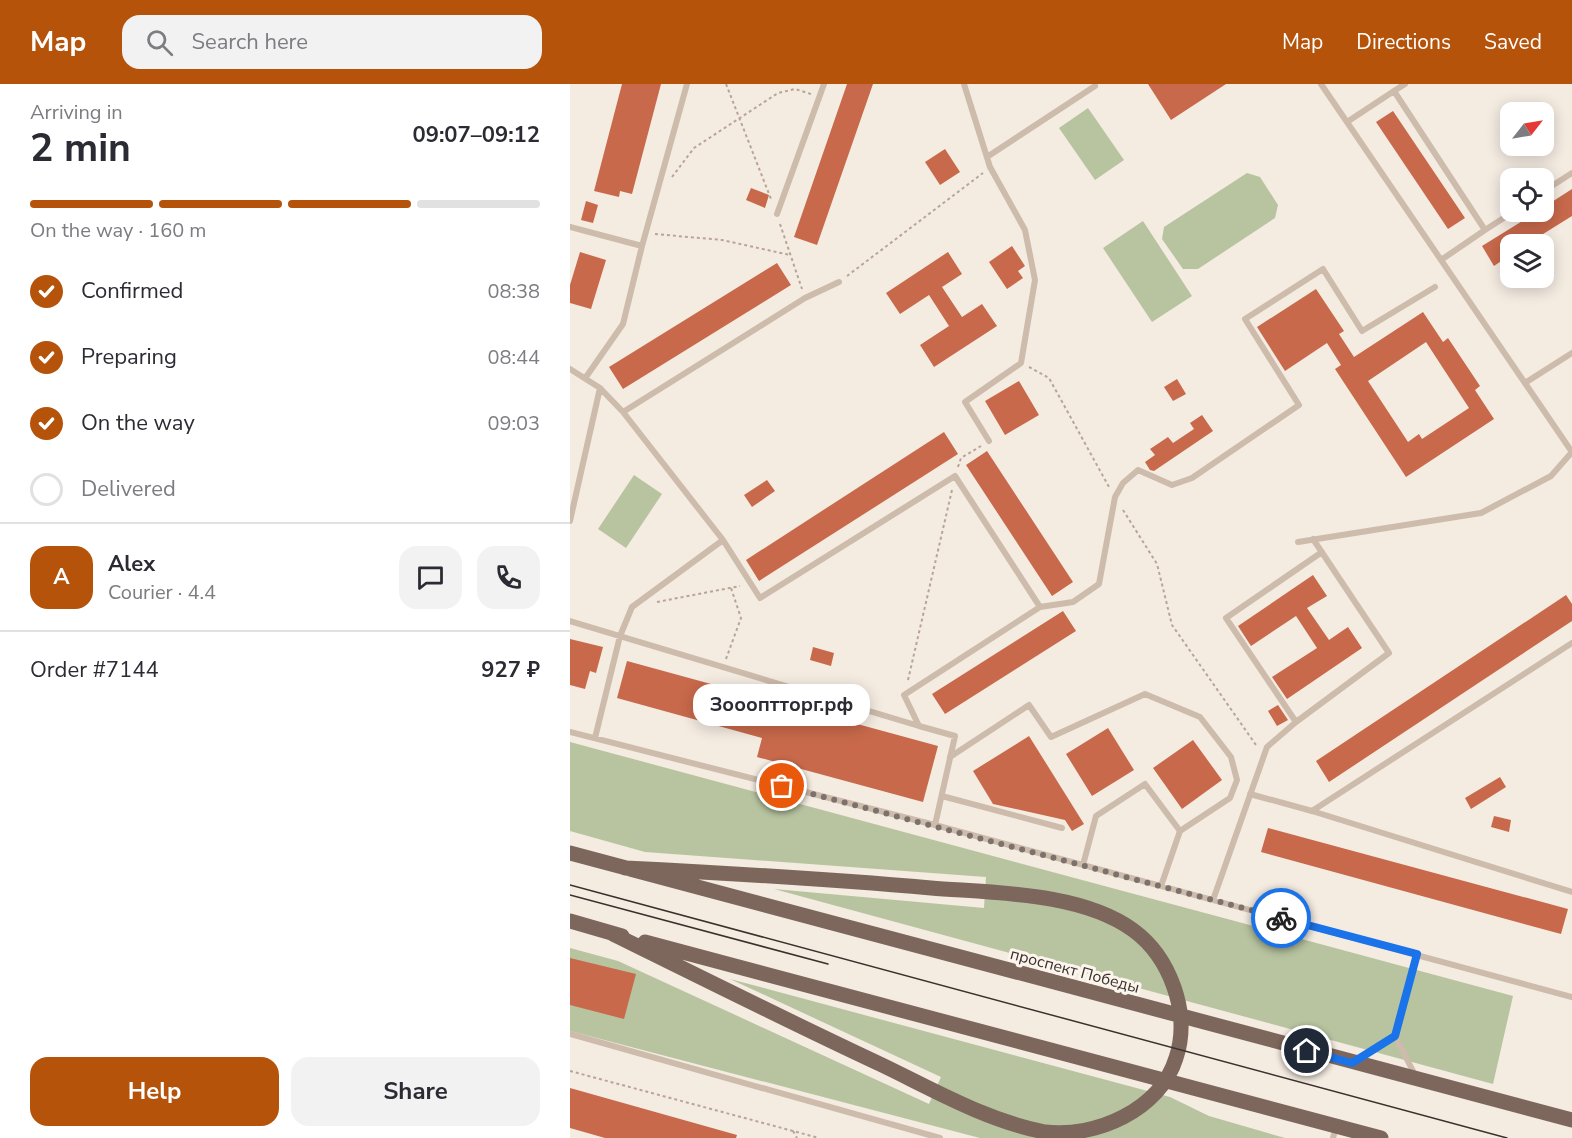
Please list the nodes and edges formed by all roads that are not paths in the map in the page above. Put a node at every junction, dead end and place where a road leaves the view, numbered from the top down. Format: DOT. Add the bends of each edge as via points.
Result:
graph roads {
  1 [pos="687,84"];
  2 [pos="824,84"];
  3 [pos="964,84"];
  4 [pos="1321,84"];
  5 [pos="1405,84"];
  6 [pos="1095,86"];
  7 [pos="1395,91"];
  8 [pos="1347,122"];
  9 [pos="987,156"];
  10 [pos="1572,173"];
  11 [pos="1554,185"];
  12 [pos="777,214"];
  13 [pos="1500,220"];
  14 [pos="570,227"];
  15 [pos="1485,230"];
  16 [pos="642,246"];
  17 [pos="1441,260"];
  18 [pos="840,282"];
  19 [pos="1435,287"];
  20 [pos="1572,352"];
  21 [pos="570,369"];
  22 [pos="586,377"];
  23 [pos="1525,383"];
  24 [pos="600,388"];
  25 [pos="623,412"];
  26 [pos="989,441"];
  27 [pos="1572,452"];
  28 [pos="570,520"];
  29 [pos="1313,539"];
  30 [pos="723,540"];
  31 [pos="1298,542"];
  32 [pos="1322,552"];
  33 [pos="1040,607"];
  34 [pos="570,621"];
  35 [pos="620,636"];
  36 [pos="1572,643"];
  37 [pos="1296,722"];
  38 [pos="920,726"];
  39 [pos="570,732"];
  40 [pos="595,738"];
  41 [pos="950,757"];
  42 [pos="1250,794"];
  43 [pos="942,796"];
  44 [pos="1312,811"];
  45 [pos="935,825"];
  46 [pos="1062,828"];
  47 [pos="1180,831"];
  48 [pos="570,853"];
  49 [pos="1083,865"];
  50 [pos="625,868"];
  51 [pos="1161,886"];
  52 [pos="1572,892"];
  53 [pos="1213,900"];
  54 [pos="570,921"];
  55 [pos="613,934"];
  56 [pos="1417,954"];
  57 [pos="1572,997"];
  58 [pos="570,1034"];
  59 [pos="1395,1036"];
  60 [pos="1352,1063"];
  61 [pos="1418,1080"];
  62 [pos="1572,1120"];
  63 [pos="909,1130"];
  64 [pos="1335,1132"];
  65 [pos="907,1138"];
  66 [pos="940,1138"];
  67 [pos="1381,1138"];
  1 -- 16 [label="lane"];
  2 -- 12 [label="lane"];
  3 -- 9 [label="lane"];
  4 -- 8 [label="lane"];
  5 -- 7 [label="lane"];
  6 -- 9 [label="lane"];
  7 -- 8 [label="lane"];
  7 -- 15 [label="lane"];
  8 -- 17 [label="lane"];
  9 -- 26 [label="lane" via="1025,230 1035,280 1021,363 965,402"];
  10 -- 11 [label="lane"];
  13 -- 15 [label="lane"];
  14 -- 16 [label="lane"];
  15 -- 17 [label="lane"];
  16 -- 22 [label="lane" via="623,324"];
  17 -- 23 [label="lane"];
  18 -- 25 [label="lane" via="806,298"];
  19 -- 33 [label="lane" via="1362,331 1323,269 1245,319 1299,405 1192,478 1172,485 1138,470 1115,497 1099,584 1074,602"];
  20 -- 23 [label="lane"];
  21 -- 22 [label="lane"];
  22 -- 24 [label="lane"];
  23 -- 27 [label="lane"];
  24 -- 25 [label="lane"];
  24 -- 28 [label="lane"];
  25 -- 30 [label="lane"];
  27 -- 29 [label="lane" via="1551,476 1481,513"];
  29 -- 31 [label="lane"];
  29 -- 32 [label="lane"];
  30 -- 33 [label="lane" via="760,598 955,476"];
  30 -- 35 [label="lane" via="632,607"];
  32 -- 37 [label="lane" via="1389,653"];
  32 -- 37 [label="lane" via="1226,618"];
  33 -- 38 [label="lane" via="904,695"];
  34 -- 35 [label="lane"];
  35 -- 38 [label="lane"];
  35 -- 40 [label="lane"];
  36 -- 44 [label="lane"];
  37 -- 42 [label="lane" via="1267,747"];
  38 -- 41 [label="lane" via="955,736"];
  39 -- 40 [label="lane"];
  40 -- 45 [label="lane"];
  41 -- 43 [label="lane"];
  41 -- 47 [label="lane" via="1029,705 1051,737 1145,694 1200,717 1230,757 1237,780 1230,798"];
  42 -- 44 [label="lane"];
  42 -- 53 [label="lane"];
  43 -- 45 [label="lane"];
  43 -- 46 [label="lane"];
  44 -- 52 [label="lane"];
  45 -- 49 [label="lane"];
  47 -- 49 [label="lane" via="1145,784 1096,816"];
  47 -- 51 [label="lane"];
  48 -- 50 [label="main road, проспект Победы"];
  49 -- 51 [label="lane"];
  50 -- 55 [label="main road" via="801,876 984,892 1050,899 1089,909 1132,930 1153,948 1169,973 1178,1000 1180,1035 1176,1060 1159,1088 1124,1119 1089,1131 1047,1132 989,1116"];
  50 -- 60 [label="main road, проспект Победы"];
  51 -- 53 [label="lane"];
  53 -- 56 [label="lane"];
  54 -- 55 [label="main road"];
  55 -- 64 [label="main road"];
  56 -- 57 [label="lane"];
  56 -- 59 [label="lane"];
  58 -- 63 [label="lane"];
  59 -- 60 [label="lane"];
  59 -- 61 [label="lane"];
  60 -- 61 [label="main road, проспект Победы"];
  61 -- 62 [label="main road, проспект Победы"];
  63 -- 65 [label="lane"];
  63 -- 66 [label="lane"];
  64 -- 67 [label="main road"];
}
